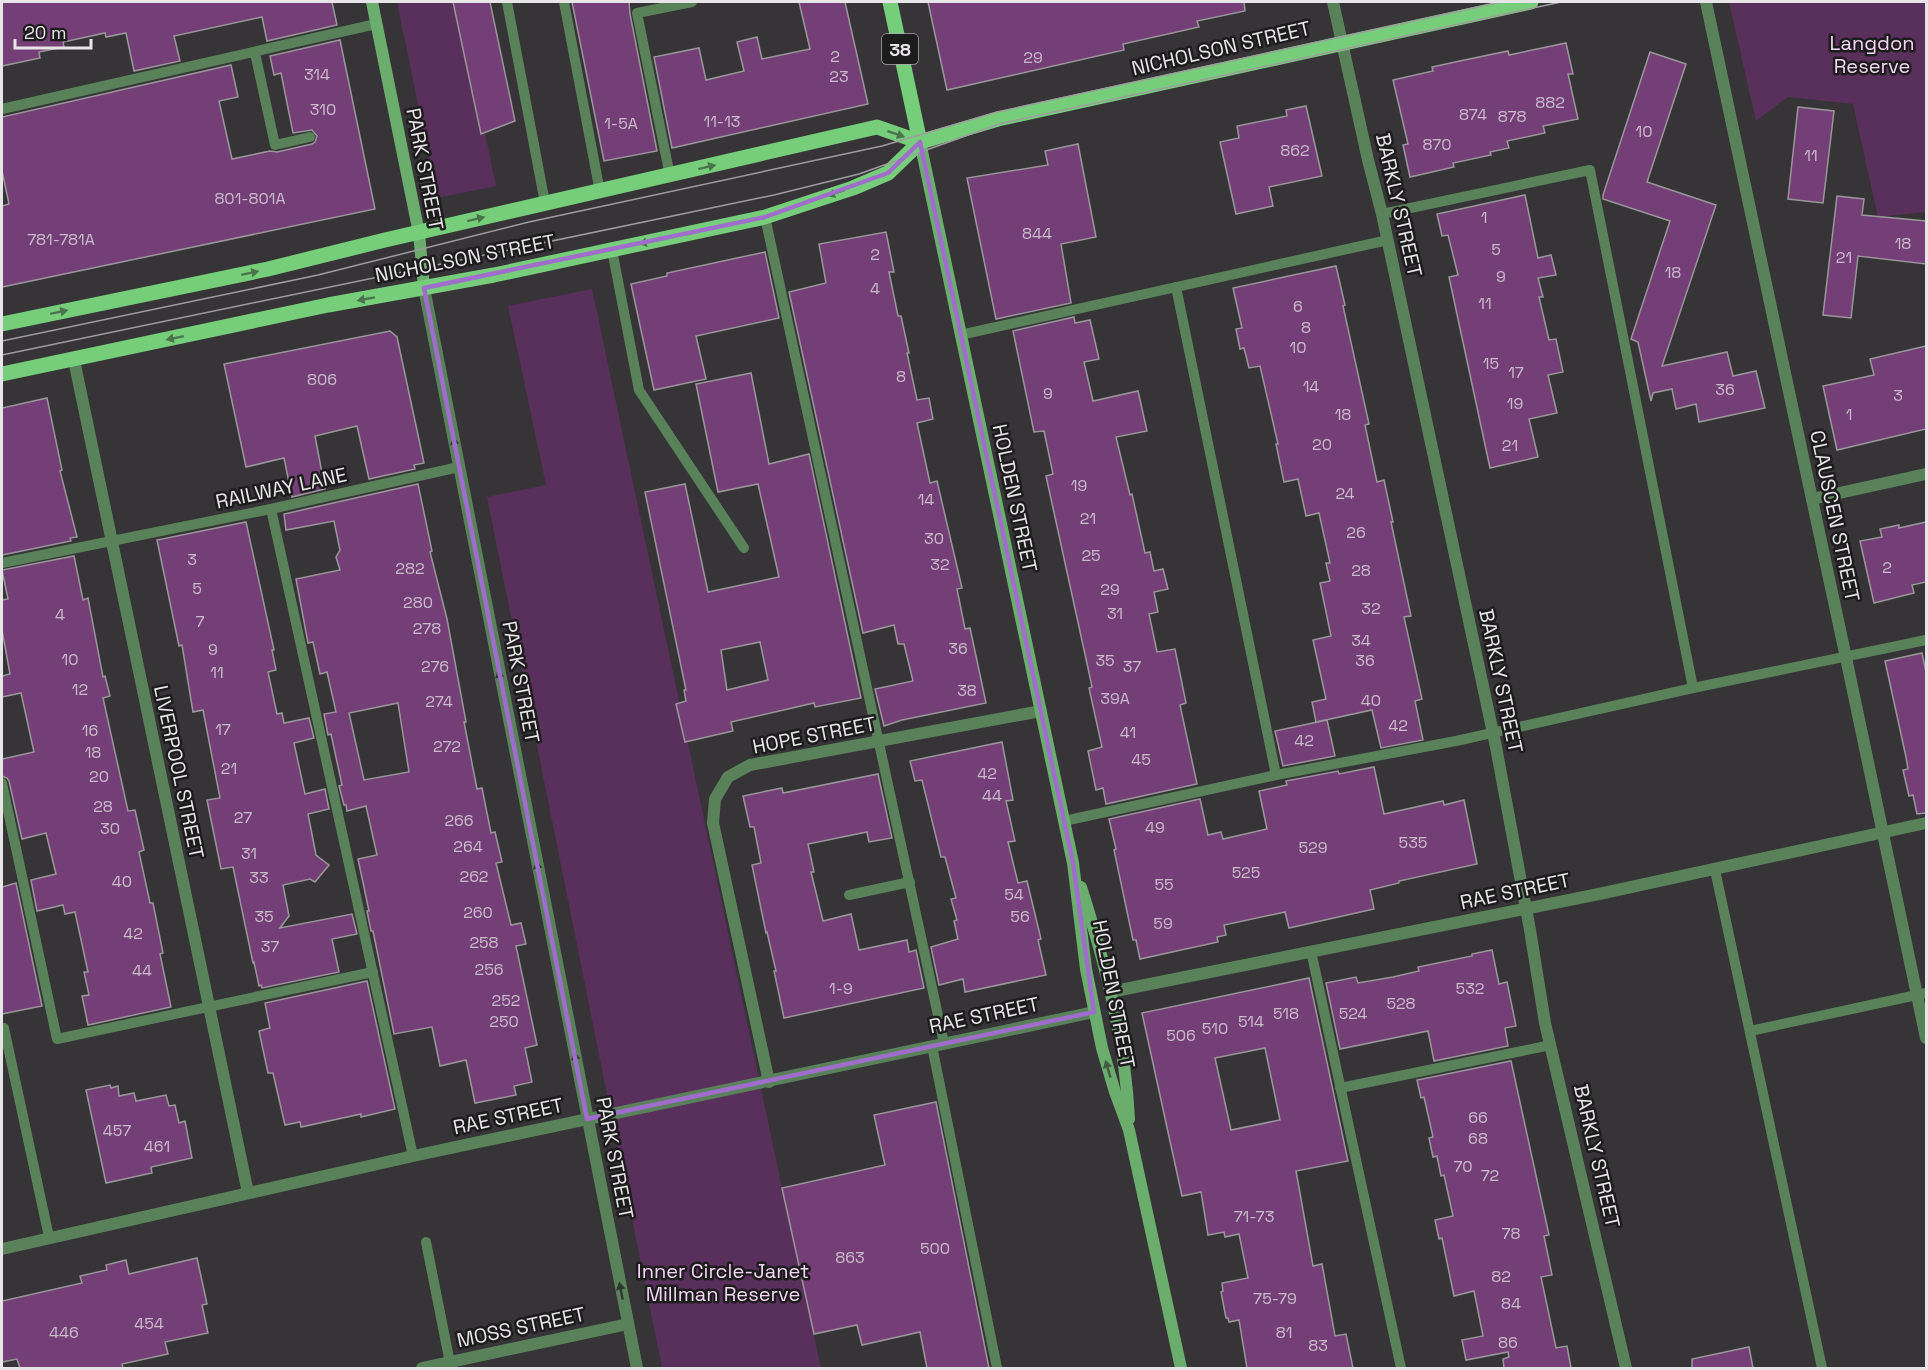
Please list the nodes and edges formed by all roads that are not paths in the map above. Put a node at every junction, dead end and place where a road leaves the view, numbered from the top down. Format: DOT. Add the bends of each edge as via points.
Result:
graph roads {
  1 [pos="372,2"];
  2 [pos="507,2"];
  3 [pos="564,2"];
  4 [pos="692,2"];
  5 [pos="890,2"];
  6 [pos="1333,2"];
  7 [pos="1532,2"];
  8 [pos="1706,2"];
  9 [pos="376,24"];
  10 [pos="1342,43"];
  11 [pos="255,53"];
  12 [pos="2,109"];
  13 [pos="310,137"];
  14 [pos="920,142"];
  15 [pos="670,176"];
  16 [pos="600,192"];
  17 [pos="545,203"];
  18 [pos="1383,214"];
  19 [pos="765,216"];
  20 [pos="419,233"];
  21 [pos="1388,240"];
  22 [pos="612,250"];
  23 [pos="1176,287"];
  24 [pos="424,288"];
  25 [pos="2,324"];
  26 [pos="960,335"];
  27 [pos="74,360"];
  28 [pos="2,374"];
  29 [pos="459,467"];
  30 [pos="1926,474"];
  31 [pos="1812,499"];
  32 [pos="271,509"];
  33 [pos="111,542"];
  34 [pos="744,548"];
  35 [pos="2,563"];
  36 [pos="1926,640"];
  37 [pos="1846,655"];
  38 [pos="1693,687"];
  39 [pos="1041,711"];
  40 [pos="1493,733"];
  41 [pos="880,742"];
  42 [pos="1276,775"];
  43 [pos="2,783"];
  44 [pos="1064,821"];
  45 [pos="1926,824"];
  46 [pos="1882,834"];
  47 [pos="1073,863"];
  48 [pos="1715,870"];
  49 [pos="910,882"];
  50 [pos="849,895"];
  51 [pos="1526,908"];
  52 [pos="1311,951"];
  53 [pos="373,972"];
  54 [pos="1110,992"];
  55 [pos="1922,994"];
  56 [pos="209,1007"];
  57 [pos="1094,1012"];
  58 [pos="4,1028"];
  59 [pos="1750,1031"];
  60 [pos="1926,1038"];
  61 [pos="938,1045"];
  62 [pos="1551,1045"];
  63 [pos="769,1082"];
  64 [pos="1340,1088"];
  65 [pos="587,1119"];
  66 [pos="1129,1130"];
  67 [pos="413,1156"];
  68 [pos="248,1193"];
  69 [pos="49,1237"];
  70 [pos="426,1242"];
  71 [pos="2,1249"];
  72 [pos="628,1324"];
  73 [pos="450,1365"];
  74 [pos="422,1368"];
  75 [pos="637,1368"];
  76 [pos="997,1368"];
  77 [pos="1181,1368"];
  78 [pos="1401,1368"];
  79 [pos="1626,1368"];
  80 [pos="1822,1368"];
  1 -- 9 [label="main road, PARK STREET"];
  2 -- 17 [label="lane"];
  3 -- 16 [label="lane"];
  4 -- 15 [label="lane" via="637,14"];
  5 -- 14 [label="main road, 38"];
  6 -- 10 [label="street, BARKLY STREET"];
  7 -- 10 [label="main road, NICHOLSON STREET"];
  8 -- 31 [label="street, CLAUSCEN STREET"];
  9 -- 11 [label="lane"];
  9 -- 20 [label="main road, PARK STREET"];
  10 -- 14 [label="main road, NICHOLSON STREET" via="998,119"];
  10 -- 18 [label="street, BARKLY STREET"];
  11 -- 12 [label="lane"];
  11 -- 13 [label="lane" via="275,145"];
  15 -- 14 [label="main road, NICHOLSON STREET, one-way" via="878,127"];
  14 -- 19 [label="main road, NICHOLSON STREET, one-way" via="888,173"];
  14 -- 26 [label="main road, HOLDEN STREET / 38"];
  15 -- 16 [label="main road, NICHOLSON STREET"];
  16 -- 17 [label="main road, NICHOLSON STREET"];
  20 -- 17 [label="main road, NICHOLSON STREET, one-way"];
  18 -- 21 [label="street, BARKLY STREET"];
  18 -- 38 [label="lane" via="1590,170"];
  19 -- 22 [label="main road, NICHOLSON STREET, one-way"];
  19 -- 41 [label="lane"];
  20 -- 24 [label="main road, PARK STREET"];
  25 -- 20 [label="main road, NICHOLSON STREET, one-way"];
  21 -- 23 [label="lane"];
  21 -- 40 [label="street, BARKLY STREET"];
  22 -- 24 [label="main road, NICHOLSON STREET"];
  22 -- 34 [label="lane" via="639,390"];
  23 -- 26 [label="lane"];
  23 -- 42 [label="lane"];
  24 -- 27 [label="main road, NICHOLSON STREET, one-way"];
  29 -- 24 [label="street, PARK STREET, one-way"];
  26 -- 39 [label="main road, HOLDEN STREET / 38"];
  27 -- 28 [label="main road, NICHOLSON STREET"];
  27 -- 33 [label="street, LIVERPOOL STREET"];
  29 -- 32 [label="lane, RAILWAY LANE"];
  65 -- 29 [label="street, PARK STREET, one-way"];
  30 -- 31 [label="street"];
  31 -- 37 [label="street, CLAUSCEN STREET"];
  32 -- 33 [label="lane, RAILWAY LANE"];
  32 -- 53 [label="lane"];
  33 -- 35 [label="lane, RAILWAY LANE"];
  33 -- 56 [label="street, LIVERPOOL STREET"];
  36 -- 37 [label="lane"];
  37 -- 38 [label="lane"];
  37 -- 46 [label="street, CLAUSCEN STREET"];
  38 -- 40 [label="lane"];
  39 -- 41 [label="street, HOPE STREET"];
  39 -- 44 [label="main road, HOLDEN STREET / 38"];
  40 -- 42 [label="lane"];
  40 -- 51 [label="street, BARKLY STREET"];
  41 -- 49 [label="lane"];
  41 -- 63 [label="street, HOPE STREET" via="750,765 728,777 715,799 712,823"];
  42 -- 44 [label="lane"];
  43 -- 56 [label="lane" via="57,1038"];
  44 -- 47 [label="main road, HOLDEN STREET / 38"];
  45 -- 46 [label="street, RAE STREET"];
  46 -- 48 [label="street, RAE STREET"];
  46 -- 55 [label="street, CLAUSCEN STREET"];
  47 -- 54 [label="main road, HOLDEN STREET / 38"];
  47 -- 57 [label="main road, HOLDEN STREET / 38"];
  48 -- 51 [label="street, RAE STREET"];
  48 -- 59 [label="lane"];
  49 -- 50 [label="lane"];
  49 -- 61 [label="lane"];
  51 -- 52 [label="street, RAE STREET"];
  51 -- 62 [label="street, BARKLY STREET"];
  52 -- 54 [label="street, RAE STREET"];
  52 -- 64 [label="lane"];
  53 -- 56 [label="lane"];
  53 -- 67 [label="lane"];
  54 -- 66 [label="main road, HOLDEN STREET / 38" via="1127,1088"];
  55 -- 59 [label="lane"];
  55 -- 60 [label="street, CLAUSCEN STREET"];
  56 -- 68 [label="street, LIVERPOOL STREET"];
  57 -- 61 [label="street, RAE STREET"];
  66 -- 57 [label="main road, HOLDEN STREET / 38, one-way" via="1114,1092"];
  58 -- 69 [label="lane"];
  59 -- 80 [label="lane"];
  61 -- 63 [label="street, RAE STREET"];
  61 -- 76 [label="lane"];
  62 -- 64 [label="lane"];
  62 -- 79 [label="street, BARKLY STREET"];
  63 -- 65 [label="street, RAE STREET"];
  64 -- 78 [label="lane"];
  65 -- 67 [label="street, RAE STREET"];
  72 -- 65 [label="street, PARK STREET, one-way"];
  66 -- 77 [label="main road, HOLDEN STREET / 38"];
  67 -- 68 [label="street, RAE STREET"];
  68 -- 69 [label="street, RAE STREET"];
  69 -- 71 [label="street, RAE STREET"];
  70 -- 73 [label="lane"];
  72 -- 73 [label="street, MOSS STREET"];
  72 -- 75 [label="street, PARK STREET"];
  73 -- 74 [label="street, MOSS STREET"];
}
